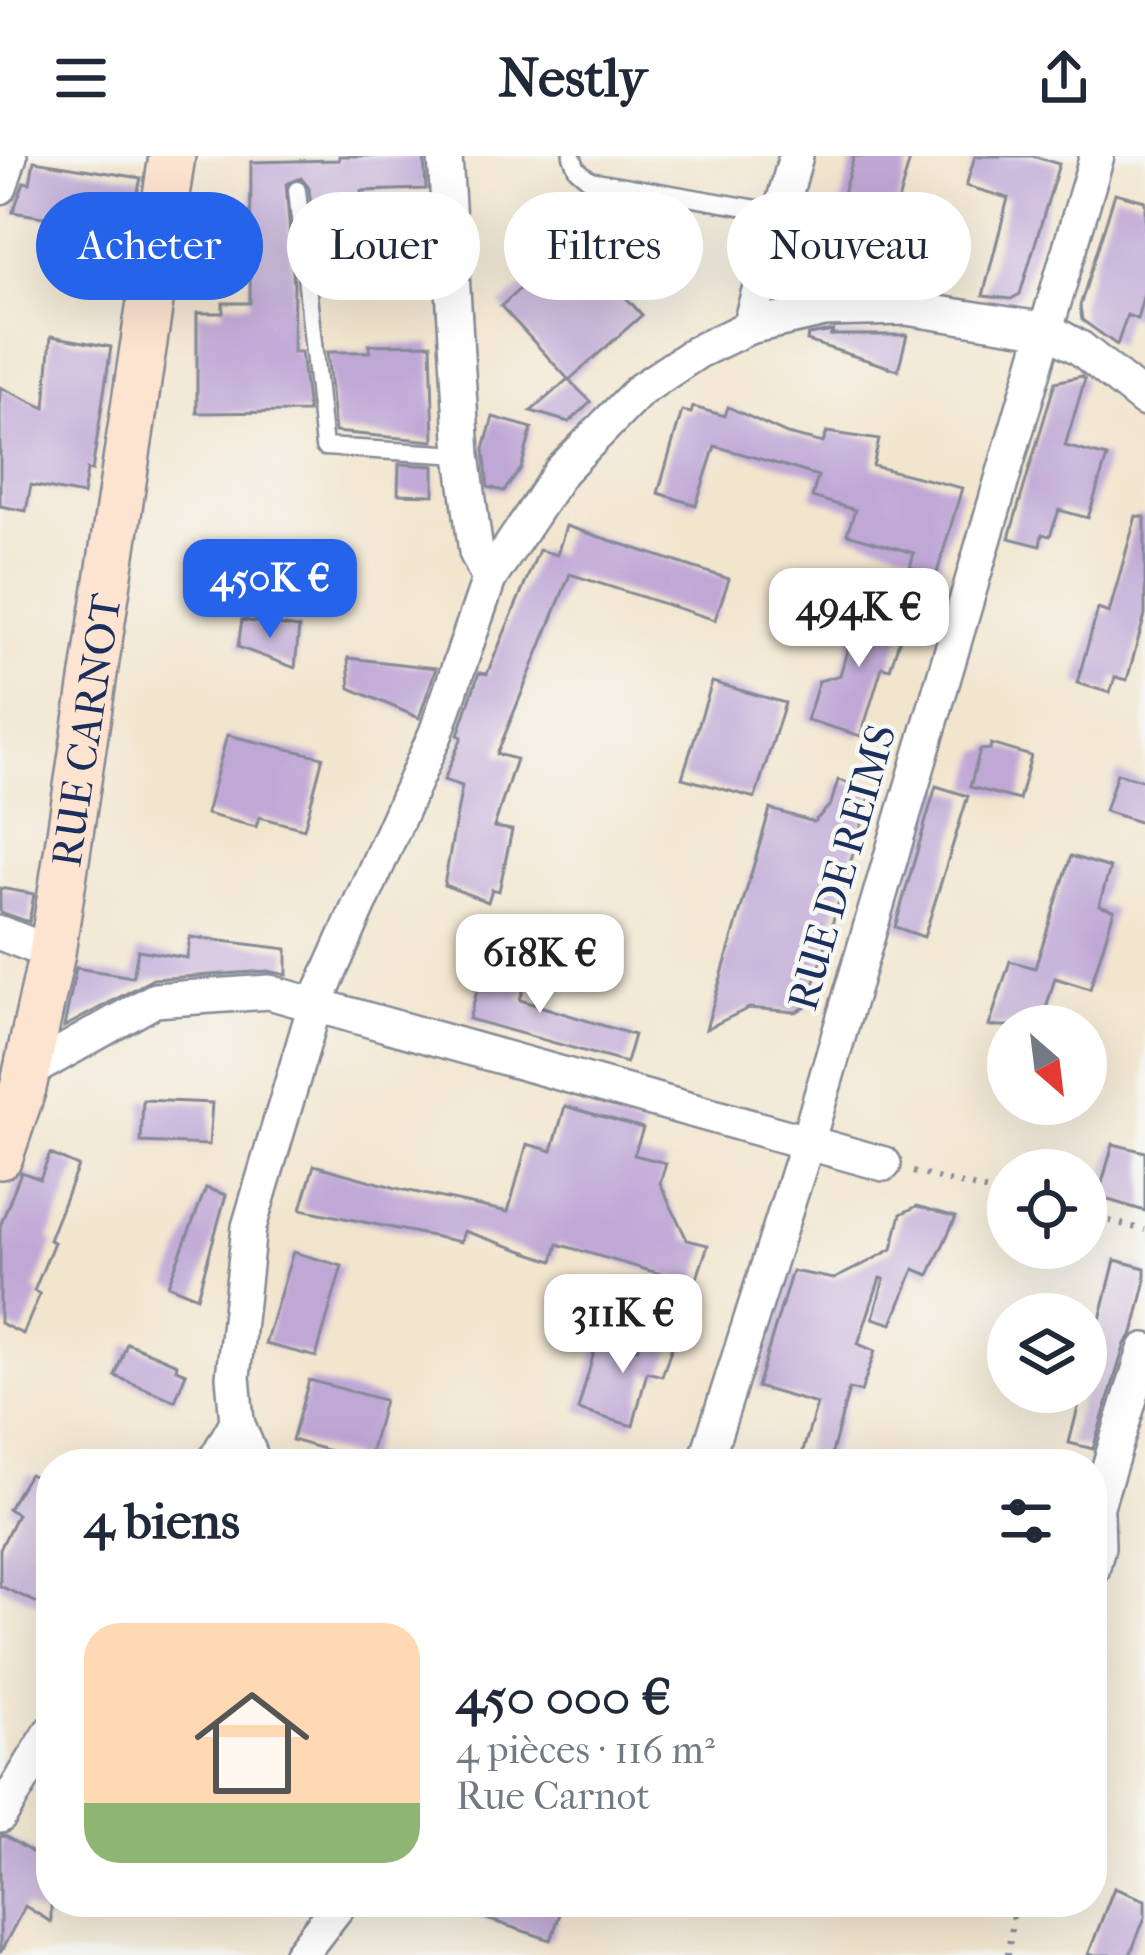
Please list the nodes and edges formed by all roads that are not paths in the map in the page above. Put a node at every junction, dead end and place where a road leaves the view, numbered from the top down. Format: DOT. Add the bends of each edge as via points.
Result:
graph roads {
  1 [pos="10,156"];
  2 [pos="172,156"];
  3 [pos="445,156"];
  4 [pos="572,156"];
  5 [pos="796,156"];
  6 [pos="1097,156"];
  7 [pos="0,187"];
  8 [pos="297,190"];
  9 [pos="786,192"];
  10 [pos="727,204"];
  11 [pos="756,300"];
  12 [pos="749,327"];
  13 [pos="1046,330"];
  14 [pos="1145,400"];
  15 [pos="463,455"];
  16 [pos="489,579"];
  17 [pos="0,932"];
  18 [pos="52,953"];
  19 [pos="315,1005"];
  20 [pos="26,1072"];
  21 [pos="807,1142"];
  22 [pos="0,1156"];
  23 [pos="884,1164"];
  24 [pos="1145,1350"];
  25 [pos="237,1422"];
  26 [pos="222,1449"];
  27 [pos="248,1449"];
  28 [pos="710,1449"];
  29 [pos="1107,1477"];
  30 [pos="36,1757"];
  31 [pos="0,1816"];
  32 [pos="329,1917"];
  33 [pos="300,1955"];
  1 -- 7 [label="street"];
  2 -- 18 [label="street, RUE CARNOT"];
  3 -- 15 [label="street"];
  4 -- 10 [label="lane" via="590,180"];
  5 -- 9 [label="street"];
  6 -- 13 [label="street, RUE DE REIMS"];
  8 -- 15 [label="lane" via="324,447"];
  11 -- 12 [label="street"];
  12 -- 13 [label="street" via="825,310 906,308"];
  12 -- 16 [label="street" via="640,390 561,471"];
  13 -- 14 [label="street"];
  13 -- 21 [label="street, RUE DE REIMS"];
  15 -- 16 [label="street" via="476,552"];
  16 -- 19 [label="street" via="436,733"];
  17 -- 18 [label="street"];
  18 -- 20 [label="street, RUE CARNOT"];
  19 -- 20 [label="street" via="268,992 155,1000"];
  19 -- 21 [label="street"];
  19 -- 25 [label="street" via="249,1227 233,1377"];
  20 -- 22 [label="street, RUE CARNOT"];
  21 -- 23 [label="street"];
  21 -- 28 [label="street, RUE DE REIMS"];
  24 -- 29 [label="street"];
  25 -- 26 [label="street"];
  25 -- 27 [label="street"];
  30 -- 31 [label="street"];
  32 -- 33 [label="street"];
}
